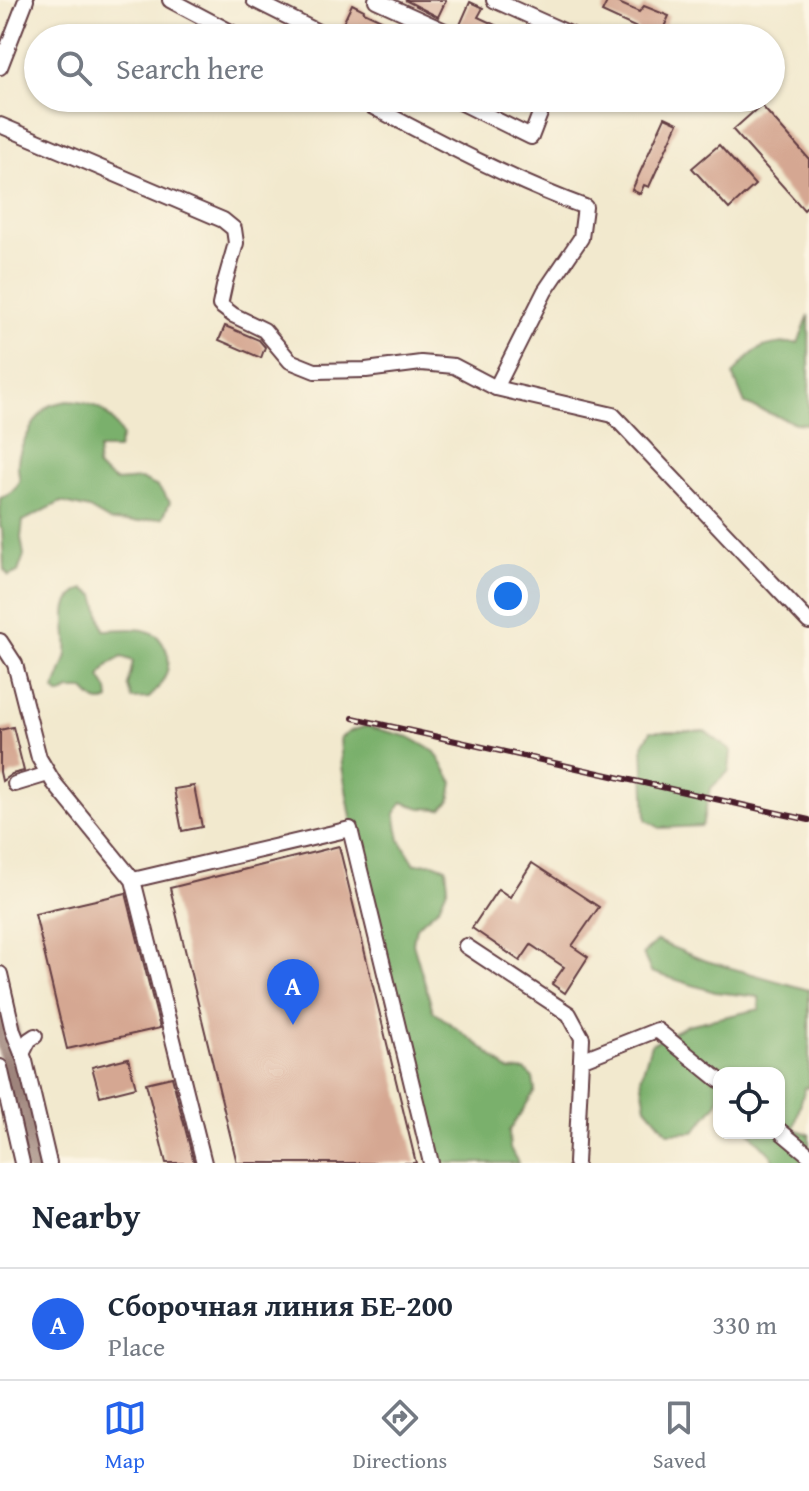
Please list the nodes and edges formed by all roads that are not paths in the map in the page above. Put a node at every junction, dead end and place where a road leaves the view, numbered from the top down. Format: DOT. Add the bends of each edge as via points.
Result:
graph roads {
  1 [pos="26,0"];
  2 [pos="170,0"];
  3 [pos="254,0"];
  4 [pos="376,0"];
  5 [pos="494,0"];
  6 [pos="215,24"];
  7 [pos="302,24"];
  8 [pos="429,24"];
  9 [pos="547,24"];
  10 [pos="0,67"];
  11 [pos="383,112"];
  12 [pos="480,112"];
  13 [pos="541,112"];
  14 [pos="0,125"];
  15 [pos="496,388"];
  16 [pos="809,622"];
  17 [pos="0,641"];
  18 [pos="48,774"];
  19 [pos="15,784"];
  20 [pos="133,880"];
  21 [pos="466,946"];
  22 [pos="0,974"];
  23 [pos="35,1036"];
  24 [pos="22,1054"];
  25 [pos="581,1060"];
  26 [pos="0,1067"];
  27 [pos="713,1075"];
  28 [pos="785,1135"];
  29 [pos="809,1155"];
  30 [pos="22,1163"];
  31 [pos="49,1163"];
  32 [pos="204,1163"];
  33 [pos="431,1163"];
  34 [pos="576,1163"];
  1 -- 10 [label="street"];
  2 -- 6 [label="street"];
  3 -- 7 [label="street"];
  4 -- 8 [label="street"];
  5 -- 9 [label="street"];
  11 -- 15 [label="street" via="585,207 581,238 545,291"];
  12 -- 13 [label="street" via="531,137"];
  14 -- 15 [label="street" via="223,220 234,229 236,243 220,305 264,330 290,361 315,371 421,363 454,366"];
  15 -- 16 [label="street" via="613,415"];
  17 -- 18 [label="street" via="15,664 39,758"];
  18 -- 19 [label="street"];
  18 -- 20 [label="street"];
  20 -- 32 [label="street"];
  20 -- 33 [label="street" via="350,829"];
  21 -- 25 [label="street" via="569,1014 582,1038"];
  22 -- 24 [label="street"];
  23 -- 24 [label="street"];
  24 -- 31 [label="street"];
  25 -- 27 [label="street" via="657,1030"];
  25 -- 34 [label="street"];
  26 -- 30 [label="street"];
  28 -- 29 [label="street"];
}
